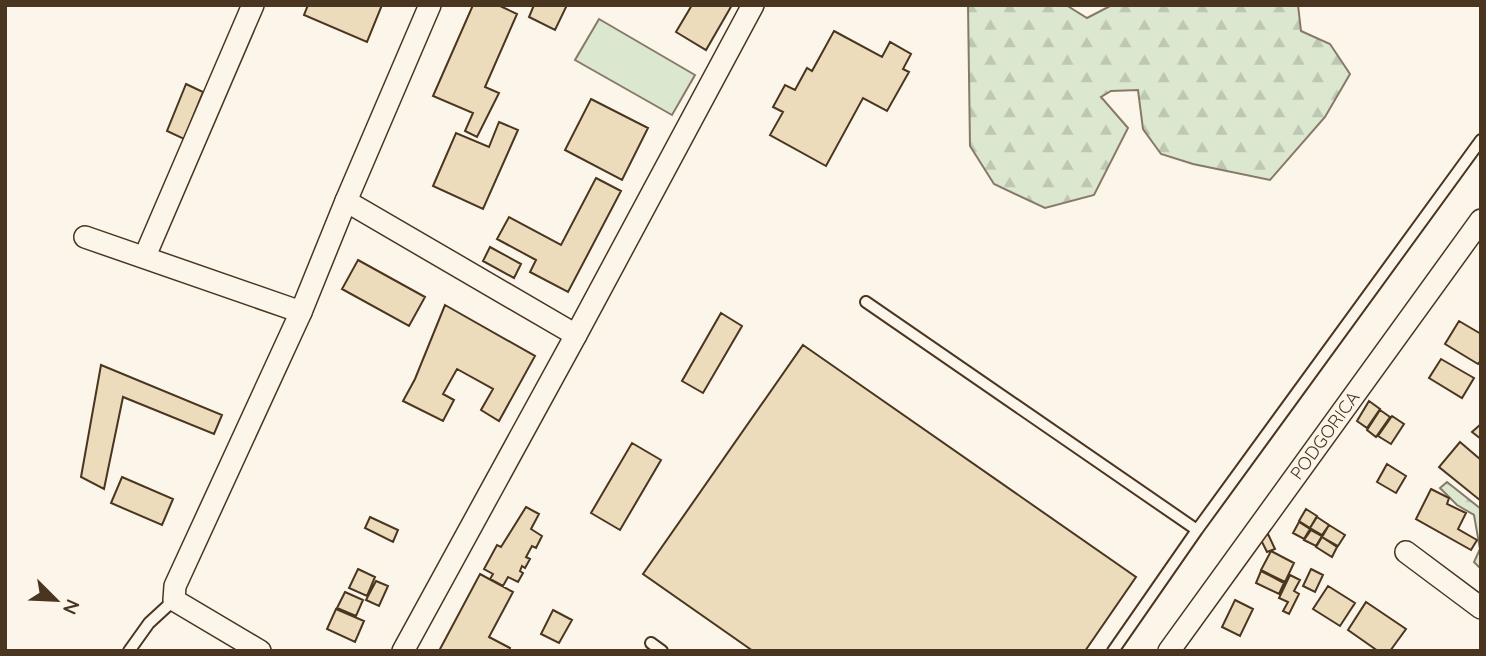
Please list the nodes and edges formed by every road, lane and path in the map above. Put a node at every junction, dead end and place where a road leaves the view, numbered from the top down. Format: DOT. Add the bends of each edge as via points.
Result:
graph roads {
  1 [pos="253,5"];
  2 [pos="430,5"];
  3 [pos="753,5"];
  4 [pos="1481,140"];
  5 [pos="346,201"];
  6 [pos="1481,220"];
  7 [pos="85,237"];
  8 [pos="145,256"];
  9 [pos="866,302"];
  10 [pos="301,312"];
  11 [pos="576,335"];
  12 [pos="1197,530"];
  13 [pos="1406,552"];
  14 [pos="174,600"];
  15 [pos="1481,608"];
  16 [pos="651,643"];
  17 [pos="129,651"];
  18 [pos="260,651"];
  19 [pos="403,651"];
  20 [pos="662,651"];
  21 [pos="1113,651"];
  22 [pos="1169,651"];
  1 -- 8 [label="street"];
  2 -- 5 [label="street"];
  3 -- 11 [label="street"];
  4 -- 12 [label="lane"];
  5 -- 10 [label="street"];
  5 -- 11 [label="street"];
  6 -- 22 [label="street, PODGORICA"];
  7 -- 8 [label="street"];
  8 -- 10 [label="street"];
  9 -- 12 [label="lane"];
  10 -- 14 [label="street" via="175,586"];
  11 -- 19 [label="street"];
  12 -- 21 [label="lane"];
  13 -- 15 [label="street"];
  14 -- 17 [label="lane" via="149,623"];
  14 -- 18 [label="street"];
  16 -- 20 [label="lane"];
}
